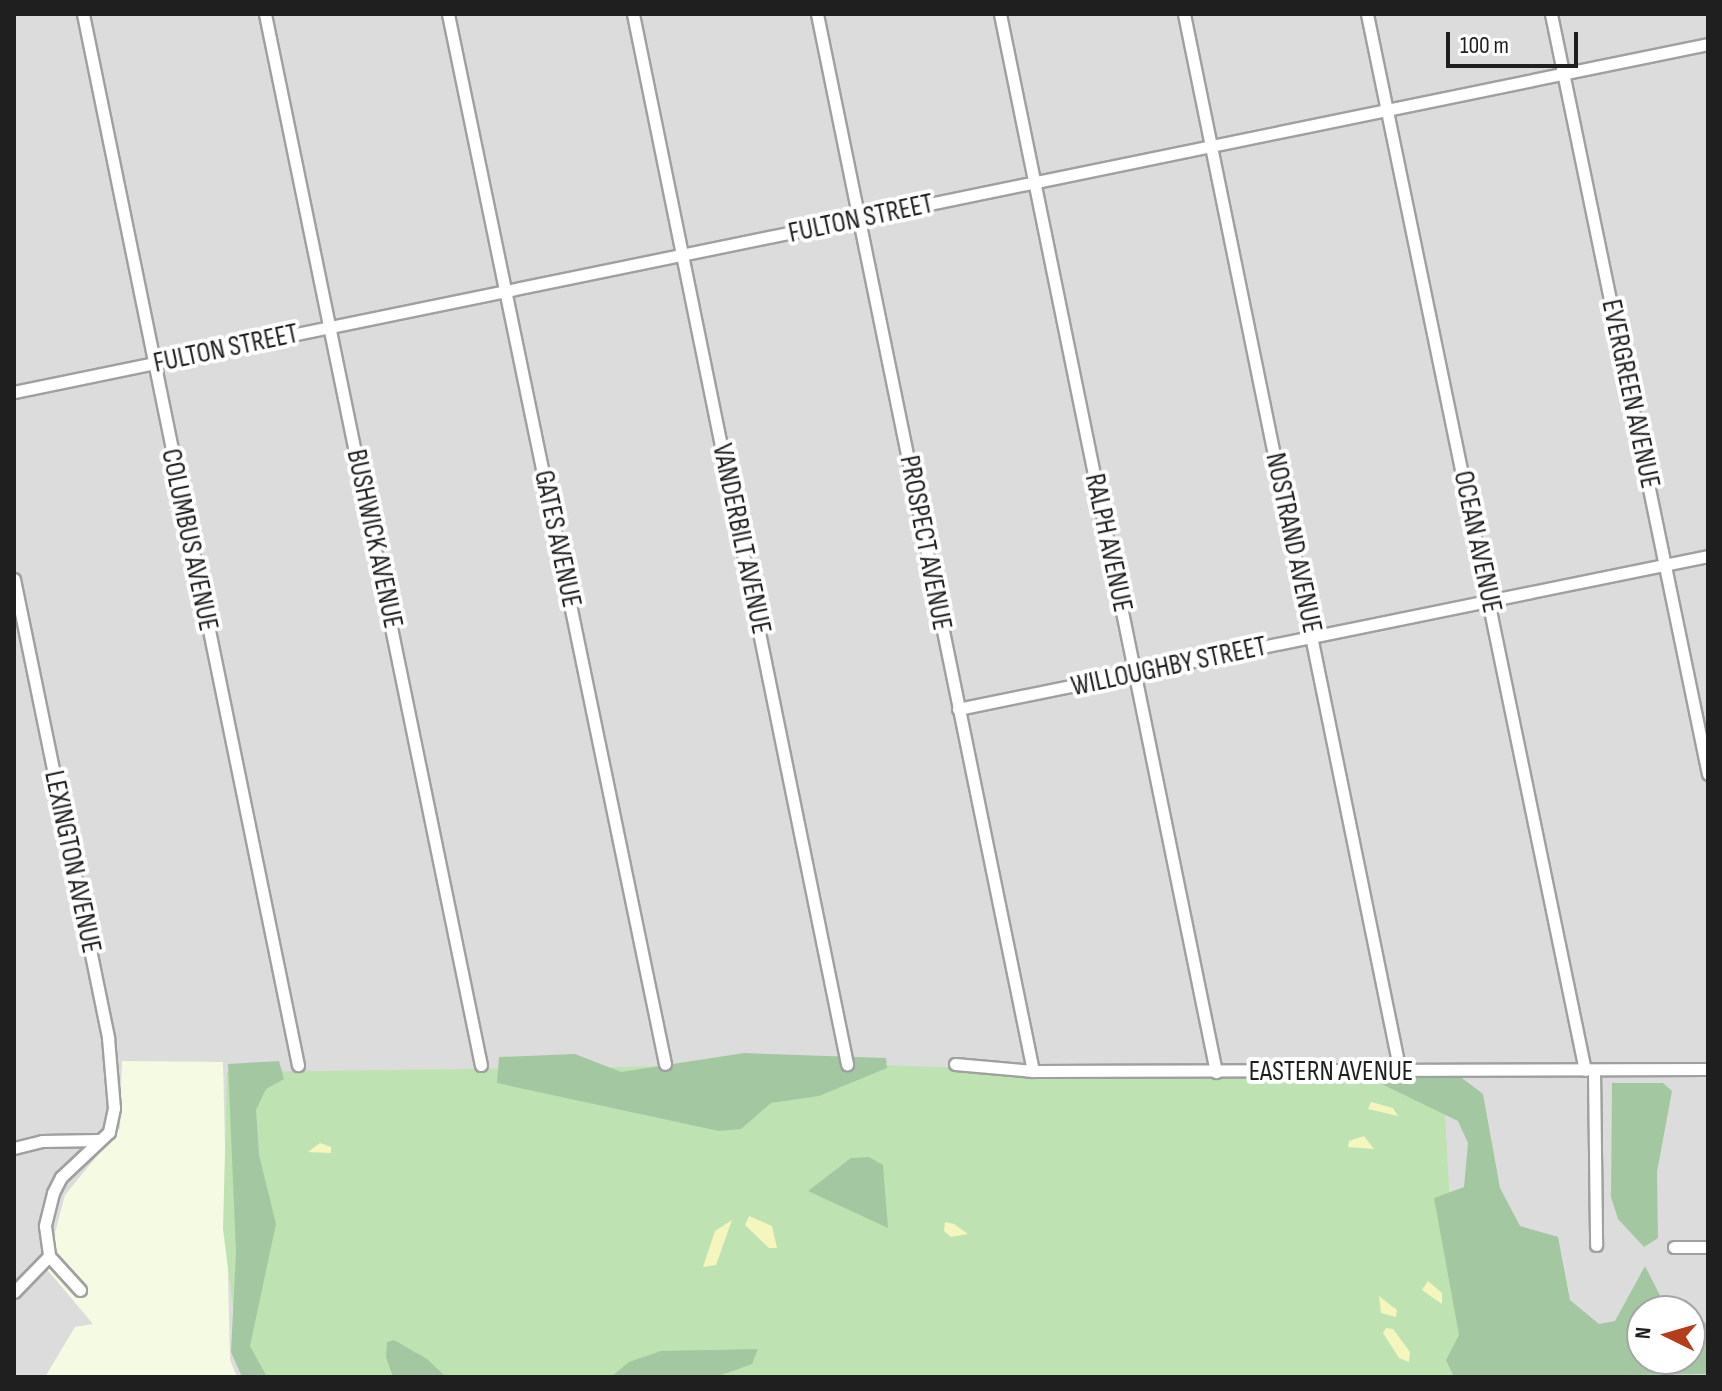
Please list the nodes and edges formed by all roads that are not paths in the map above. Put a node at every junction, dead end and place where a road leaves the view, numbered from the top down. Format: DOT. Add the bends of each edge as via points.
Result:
graph roads {
  1 [pos="83,14"];
  2 [pos="265,14"];
  3 [pos="448,14"];
  4 [pos="633,14"];
  5 [pos="817,14"];
  6 [pos="1000,14"];
  7 [pos="1184,14"];
  8 [pos="1367,14"];
  9 [pos="1551,14"];
  10 [pos="1708,44"];
  11 [pos="1564,74"];
  12 [pos="1386,111"];
  13 [pos="1212,146"];
  14 [pos="1035,184"];
  15 [pos="859,220"];
  16 [pos="682,256"];
  17 [pos="505,293"];
  18 [pos="330,328"];
  19 [pos="153,364"];
  20 [pos="14,392"];
  21 [pos="1708,556"];
  22 [pos="1665,565"];
  23 [pos="14,579"];
  24 [pos="1489,601"];
  25 [pos="1312,637"];
  26 [pos="1135,674"];
  27 [pos="958,709"];
  28 [pos="1708,774"];
  29 [pos="665,1064"];
  30 [pos="847,1064"];
  31 [pos="955,1064"];
  32 [pos="298,1065"];
  33 [pos="481,1065"];
  34 [pos="1708,1069"];
  35 [pos="1590,1070"];
  36 [pos="1033,1071"];
  37 [pos="1216,1072"];
  38 [pos="1400,1072"];
  39 [pos="99,1140"];
  40 [pos="14,1148"];
  41 [pos="1596,1245"];
  42 [pos="1674,1247"];
  43 [pos="1708,1247"];
  44 [pos="49,1256"];
  45 [pos="18,1288"];
  46 [pos="80,1290"];
  1 -- 19 [label="street, COLUMBUS AVENUE"];
  2 -- 18 [label="street, BUSHWICK AVENUE"];
  3 -- 17 [label="street, GATES AVENUE"];
  4 -- 16 [label="street, VANDERBILT AVENUE"];
  5 -- 15 [label="street, PROSPECT AVENUE"];
  6 -- 14 [label="street, RALPH AVENUE"];
  7 -- 13 [label="street, NOSTRAND AVENUE"];
  8 -- 12 [label="street, OCEAN AVENUE"];
  9 -- 11 [label="street, EVERGREEN AVENUE"];
  10 -- 11 [label="street, FULTON STREET"];
  11 -- 12 [label="street, FULTON STREET"];
  11 -- 22 [label="street, EVERGREEN AVENUE"];
  12 -- 13 [label="street, FULTON STREET"];
  12 -- 24 [label="street, OCEAN AVENUE"];
  13 -- 14 [label="street, FULTON STREET"];
  13 -- 25 [label="street, NOSTRAND AVENUE"];
  14 -- 15 [label="street, FULTON STREET"];
  14 -- 26 [label="street, RALPH AVENUE"];
  15 -- 16 [label="street, FULTON STREET"];
  15 -- 27 [label="street, PROSPECT AVENUE"];
  16 -- 17 [label="street, FULTON STREET"];
  16 -- 30 [label="street, VANDERBILT AVENUE"];
  17 -- 18 [label="street, FULTON STREET"];
  17 -- 29 [label="street, GATES AVENUE"];
  18 -- 19 [label="street, FULTON STREET"];
  18 -- 33 [label="street, BUSHWICK AVENUE"];
  19 -- 20 [label="street, FULTON STREET"];
  19 -- 32 [label="street, COLUMBUS AVENUE"];
  21 -- 22 [label="street, WILLOUGHBY STREET"];
  22 -- 24 [label="street, WILLOUGHBY STREET"];
  22 -- 28 [label="street, EVERGREEN AVENUE"];
  23 -- 39 [label="street, LEXINGTON AVENUE" via="113,1065 114,1124"];
  24 -- 25 [label="street, WILLOUGHBY STREET"];
  24 -- 35 [label="street, OCEAN AVENUE"];
  25 -- 26 [label="street, WILLOUGHBY STREET"];
  25 -- 38 [label="street, NOSTRAND AVENUE"];
  26 -- 27 [label="street, WILLOUGHBY STREET"];
  26 -- 37 [label="street, RALPH AVENUE"];
  27 -- 36 [label="street, PROSPECT AVENUE"];
  31 -- 36 [label="street, EASTERN AVENUE"];
  34 -- 35 [label="street, EASTERN AVENUE"];
  35 -- 38 [label="street, EASTERN AVENUE"];
  35 -- 41 [label="street, OCEAN AVENUE"];
  36 -- 37 [label="street, EASTERN AVENUE"];
  37 -- 38 [label="street, EASTERN AVENUE"];
  39 -- 40 [label="street" via="42,1141"];
  39 -- 44 [label="street, LEXINGTON AVENUE" via="53,1193 45,1226"];
  42 -- 43 [label="street"];
  44 -- 45 [label="street"];
  44 -- 46 [label="street"];
}
